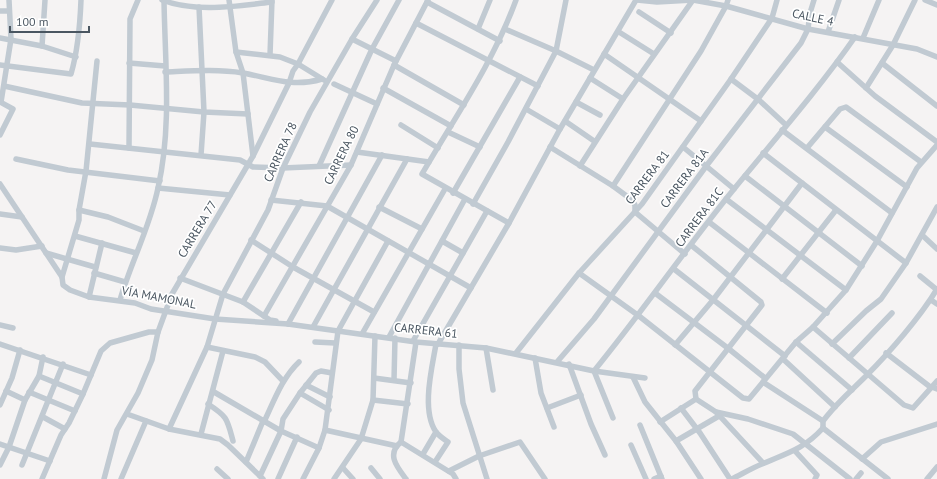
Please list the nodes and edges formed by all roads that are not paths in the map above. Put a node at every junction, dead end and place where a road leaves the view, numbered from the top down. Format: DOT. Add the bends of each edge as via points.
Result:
graph roads {
  1 [pos="9,0"];
  2 [pos="45,0"];
  3 [pos="80,0"];
  4 [pos="138,0"];
  5 [pos="163,0"];
  6 [pos="230,0"];
  7 [pos="332,0"];
  8 [pos="377,0"];
  9 [pos="399,0"];
  10 [pos="490,0"];
  11 [pos="516,0"];
  12 [pos="566,0"];
  13 [pos="636,0"];
  14 [pos="693,0"];
  15 [pos="777,0"];
  16 [pos="814,0"];
  17 [pos="839,0"];
  18 [pos="879,0"];
  19 [pos="915,0"];
  20 [pos="925,0"];
  21 [pos="272,1"];
  22 [pos="428,1"];
  23 [pos="657,1"];
  24 [pos="188,3"];
  25 [pos="727,3"];
  26 [pos="937,5"];
  27 [pos="199,7"];
  28 [pos="229,7"];
  29 [pos="0,11"];
  30 [pos="9,11"];
  31 [pos="639,12"];
  32 [pos="772,18"];
  33 [pos="416,23"];
  34 [pos="478,29"];
  35 [pos="505,29"];
  36 [pos="808,29"];
  37 [pos="619,32"];
  38 [pos="828,32"];
  39 [pos="671,33"];
  40 [pos="855,37"];
  41 [pos="0,38"];
  42 [pos="862,38"];
  43 [pos="11,39"];
  44 [pos="352,39"];
  45 [pos="500,41"];
  46 [pos="893,44"];
  47 [pos="42,46"];
  48 [pos="372,49"];
  49 [pos="556,51"];
  50 [pos="236,52"];
  51 [pos="604,54"];
  52 [pos="654,54"];
  53 [pos="270,55"];
  54 [pos="76,57"];
  55 [pos="937,57"];
  56 [pos="97,61"];
  57 [pos="489,61"];
  58 [pos="838,62"];
  59 [pos="129,63"];
  60 [pos="395,63"];
  61 [pos="882,63"];
  62 [pos="298,64"];
  63 [pos="0,65"];
  64 [pos="7,65"];
  65 [pos="165,69"];
  66 [pos="201,70"];
  67 [pos="594,70"];
  68 [pos="243,73"];
  69 [pos="520,77"];
  70 [pos="638,77"];
  71 [pos="590,78"];
  72 [pos="731,79"];
  73 [pos="324,80"];
  74 [pos="289,83"];
  75 [pos="334,84"];
  76 [pos="4,86"];
  77 [pos="538,86"];
  78 [pos="383,88"];
  79 [pos="866,88"];
  80 [pos="353,93"];
  81 [pos="1,95"];
  82 [pos="623,99"];
  83 [pos="669,99"];
  84 [pos="759,100"];
  85 [pos="0,102"];
  86 [pos="576,102"];
  87 [pos="94,104"];
  88 [pos="377,104"];
  89 [pos="130,105"];
  90 [pos="464,105"];
  91 [pos="937,106"];
  92 [pos="167,108"];
  93 [pos="526,109"];
  94 [pos="204,112"];
  95 [pos="248,114"];
  96 [pos="600,115"];
  97 [pos="564,121"];
  98 [pos="702,121"];
  99 [pos="401,125"];
  100 [pos="784,127"];
  101 [pos="825,127"];
  102 [pos="560,128"];
  103 [pos="450,129"];
  104 [pos="0,135"];
  105 [pos="594,141"];
  106 [pos="937,142"];
  107 [pos="90,144"];
  108 [pos="937,145"];
  109 [pos="480,147"];
  110 [pos="684,147"];
  111 [pos="129,148"];
  112 [pos="438,148"];
  113 [pos="550,148"];
  114 [pos="807,148"];
  115 [pos="165,151"];
  116 [pos="357,152"];
  117 [pos="762,153"];
  118 [pos="201,155"];
  119 [pos="382,155"];
  120 [pos="253,156"];
  121 [pos="16,159"];
  122 [pos="407,159"];
  123 [pos="429,162"];
  124 [pos="921,162"];
  125 [pos="707,164"];
  126 [pos="351,165"];
  127 [pos="248,166"];
  128 [pos="319,166"];
  129 [pos="580,166"];
  130 [pos="283,168"];
  131 [pos="86,171"];
  132 [pos="745,176"];
  133 [pos="160,181"];
  134 [pos="802,183"];
  135 [pos="0,184"];
  136 [pos="613,186"];
  137 [pos="907,187"];
  138 [pos="158,188"];
  139 [pos="445,189"];
  140 [pos="734,189"];
  141 [pos="454,193"];
  142 [pos="230,195"];
  143 [pos="465,199"];
  144 [pos="726,199"];
  145 [pos="272,200"];
  146 [pos="301,202"];
  147 [pos="472,204"];
  148 [pos="327,206"];
  149 [pos="784,206"];
  150 [pos="379,207"];
  151 [pos="937,207"];
  152 [pos="79,210"];
  153 [pos="836,210"];
  154 [pos="486,211"];
  155 [pos="635,212"];
  156 [pos="892,213"];
  157 [pos="0,214"];
  158 [pos="22,217"];
  159 [pos="346,218"];
  160 [pos="709,222"];
  161 [pos="509,223"];
  162 [pos="367,229"];
  163 [pos="422,229"];
  164 [pos="766,229"];
  165 [pos="144,231"];
  166 [pos="658,231"];
  167 [pos="817,232"];
  168 [pos="922,235"];
  169 [pos="75,236"];
  170 [pos="251,240"];
  171 [pos="388,241"];
  172 [pos="442,241"];
  173 [pos="877,241"];
  174 [pos="102,243"];
  175 [pos="691,245"];
  176 [pos="42,246"];
  177 [pos="0,248"];
  178 [pos="937,249"];
  179 [pos="46,253"];
  180 [pos="136,253"];
  181 [pos="408,253"];
  182 [pos="463,253"];
  183 [pos="272,254"];
  184 [pos="685,254"];
  185 [pos="748,254"];
  186 [pos="801,256"];
  187 [pos="68,258"];
  188 [pos="906,263"];
  189 [pos="429,265"];
  190 [pos="862,266"];
  191 [pos="293,267"];
  192 [pos="674,269"];
  193 [pos="95,270"];
  194 [pos="579,273"];
  195 [pos="731,276"];
  196 [pos="920,276"];
  197 [pos="62,277"];
  198 [pos="450,277"];
  199 [pos="180,278"];
  200 [pos="313,278"];
  201 [pos="782,278"];
  202 [pos="125,282"];
  203 [pos="471,288"];
  204 [pos="937,289"];
  205 [pos="333,290"];
  206 [pos="846,290"];
  207 [pos="655,293"];
  208 [pos="223,294"];
  209 [pos="610,296"];
  210 [pos="89,297"];
  211 [pos="120,300"];
  212 [pos="713,300"];
  213 [pos="931,300"];
  214 [pos="354,301"];
  215 [pos="243,302"];
  216 [pos="937,304"];
  217 [pos="165,311"];
  218 [pos="374,312"];
  219 [pos="827,313"];
  220 [pos="892,313"];
  221 [pos="264,316"];
  222 [pos="639,316"];
  223 [pos="215,319"];
  224 [pos="694,322"];
  225 [pos="288,324"];
  226 [pos="0,325"];
  227 [pos="746,326"];
  228 [pos="313,327"];
  229 [pos="813,327"];
  230 [pos="13,328"];
  231 [pos="338,331"];
  232 [pos="158,332"];
  233 [pos="362,334"];
  234 [pos="375,336"];
  235 [pos="389,337"];
  236 [pos="395,338"];
  237 [pos="414,341"];
  238 [pos="315,342"];
  239 [pos="796,342"];
  240 [pos="335,343"];
  241 [pos="0,344"];
  242 [pos="437,344"];
  243 [pos="832,344"];
  244 [pos="675,345"];
  245 [pos="459,346"];
  246 [pos="207,347"];
  247 [pos="486,348"];
  248 [pos="729,349"];
  249 [pos="20,350"];
  250 [pos="223,351"];
  251 [pos="516,353"];
  252 [pos="886,353"];
  253 [pos="43,357"];
  254 [pos="784,357"];
  255 [pos="535,358"];
  256 [pos="849,358"];
  257 [pos="299,362"];
  258 [pos="557,362"];
  259 [pos="63,364"];
  260 [pos="569,364"];
  261 [pos="594,371"];
  262 [pos="710,371"];
  263 [pos="332,373"];
  264 [pos="869,374"];
  265 [pos="91,375"];
  266 [pos="38,376"];
  267 [pos="632,377"];
  268 [pos="374,378"];
  269 [pos="645,378"];
  270 [pos="394,380"];
  271 [pos="764,380"];
  272 [pos="283,381"];
  273 [pos="937,381"];
  274 [pos="56,382"];
  275 [pos="411,383"];
  276 [pos="306,385"];
  277 [pos="934,388"];
  278 [pos="493,390"];
  279 [pos="852,390"];
  280 [pos="6,391"];
  281 [pos="29,392"];
  282 [pos="214,392"];
  283 [pos="300,393"];
  284 [pos="83,394"];
  285 [pos="582,395"];
  286 [pos="330,397"];
  287 [pos="696,399"];
  288 [pos="25,400"];
  289 [pos="50,400"];
  290 [pos="373,400"];
  291 [pos="208,404"];
  292 [pos="408,404"];
  293 [pos="0,406"];
  294 [pos="835,407"];
  295 [pos="547,408"];
  296 [pos="681,408"];
  297 [pos="329,410"];
  298 [pos="75,411"];
  299 [pos="127,414"];
  300 [pos="717,414"];
  301 [pos="43,417"];
  302 [pos="613,418"];
  303 [pos="146,421"];
  304 [pos="823,421"];
  305 [pos="264,422"];
  306 [pos="660,422"];
  307 [pos="937,424"];
  308 [pos="640,425"];
  309 [pos="554,427"];
  310 [pos="169,428"];
  311 [pos="823,428"];
  312 [pos="65,429"];
  313 [pos="697,429"];
  314 [pos="326,430"];
  315 [pos="281,431"];
  316 [pos="436,432"];
  317 [pos="201,434"];
  318 [pos="297,438"];
  319 [pos="361,439"];
  320 [pos="233,441"];
  321 [pos="676,441"];
  322 [pos="0,444"];
  323 [pos="399,444"];
  324 [pos="807,444"];
  325 [pos="631,445"];
  326 [pos="8,447"];
  327 [pos="319,448"];
  328 [pos="795,451"];
  329 [pos="28,454"];
  330 [pos="423,454"];
  331 [pos="605,455"];
  332 [pos="479,456"];
  333 [pos="862,459"];
  334 [pos="50,461"];
  335 [pos="246,462"];
  336 [pos="435,462"];
  337 [pos="763,463"];
  338 [pos="0,465"];
  339 [pos="22,465"];
  340 [pos="937,467"];
  341 [pos="343,468"];
  342 [pos="371,468"];
  343 [pos="217,469"];
  344 [pos="449,471"];
  345 [pos="861,473"];
  346 [pos="261,478"];
  347 [pos="661,478"];
  348 [pos="42,479"];
  349 [pos="104,479"];
  350 [pos="121,479"];
  351 [pos="228,479"];
  352 [pos="278,479"];
  353 [pos="303,479"];
  354 [pos="334,479"];
  355 [pos="353,479"];
  356 [pos="380,479"];
  357 [pos="406,479"];
  358 [pos="456,479"];
  359 [pos="487,479"];
  360 [pos="545,479"];
  361 [pos="646,479"];
  362 [pos="654,479"];
  363 [pos="702,479"];
  364 [pos="731,479"];
  365 [pos="815,479"];
  366 [pos="850,479"];
  367 [pos="856,479"];
  368 [pos="888,479"];
  369 [pos="927,479"];
  1 -- 30 [label="street"];
  2 -- 47 [label="street"];
  3 -- 54 [label="street" via="81,25"];
  4 -- 59 [label="street" via="130,19"];
  5 -- 24 [label="street"];
  5 -- 65 [label="street"];
  6 -- 28 [label="street"];
  7 -- 62 [label="street, CARRERA 77"];
  8 -- 44 [label="street, CARRERA 78"];
  9 -- 48 [label="street"];
  10 -- 34 [label="street"];
  11 -- 35 [label="street"];
  12 -- 49 [label="street"];
  13 -- 23 [label="street, CALLE 4"];
  13 -- 37 [label="street"];
  14 -- 23 [label="street, CALLE 4"];
  14 -- 25 [label="street, CALLE 4"];
  14 -- 39 [label="street"];
  15 -- 32 [label="street, CARRERA 81"];
  16 -- 36 [label="street, CARRERA 81A"];
  17 -- 38 [label="street"];
  18 -- 42 [label="street"];
  19 -- 46 [label="street"];
  20 -- 26 [label="street"];
  21 -- 28 [label="street"];
  21 -- 53 [label="street"];
  22 -- 33 [label="street, CARRERA 80"];
  22 -- 34 [label="street"];
  24 -- 27 [label="street"];
  25 -- 32 [label="street, CALLE 4"];
  25 -- 83 [label="street" via="701,52"];
  27 -- 28 [label="street"];
  27 -- 66 [label="street"];
  28 -- 50 [label="street"];
  29 -- 30 [label="street"];
  30 -- 43 [label="street"];
  31 -- 39 [label="street"];
  32 -- 36 [label="street, CALLE 4"];
  32 -- 72 [label="street, CARRERA 81"];
  33 -- 57 [label="street"];
  33 -- 60 [label="street, CARRERA 80"];
  34 -- 45 [label="street"];
  35 -- 45 [label="street"];
  35 -- 49 [label="street"];
  36 -- 38 [label="street, CALLE 4"];
  36 -- 84 [label="street, CARRERA 81A" via="801,43"];
  37 -- 51 [label="street"];
  37 -- 52 [label="street"];
  38 -- 40 [label="street, CALLE 4"];
  39 -- 52 [label="street"];
  40 -- 42 [label="street, CALLE 4"];
  40 -- 58 [label="street, CARRERA 81C"];
  41 -- 43 [label="street"];
  42 -- 46 [label="street, CALLE 4"];
  43 -- 47 [label="street"];
  43 -- 64 [label="street"];
  44 -- 48 [label="street"];
  44 -- 73 [label="street, CARRERA 78"];
  45 -- 57 [label="street"];
  46 -- 55 [label="street, CALLE 4" via="917,49"];
  46 -- 61 [label="street"];
  47 -- 54 [label="street"];
  48 -- 60 [label="street"];
  48 -- 80 [label="street"];
  49 -- 67 [label="street"];
  49 -- 77 [label="street"];
  50 -- 53 [label="street"];
  50 -- 68 [label="street"];
  51 -- 67 [label="street"];
  51 -- 70 [label="street"];
  52 -- 70 [label="street"];
  53 -- 62 [label="street"];
  54 -- 64 [label="street" via="71,74"];
  56 -- 87 [label="street"];
  57 -- 69 [label="street"];
  57 -- 90 [label="street"];
  58 -- 79 [label="street"];
  58 -- 100 [label="street, CARRERA 81C"];
  59 -- 65 [label="street"];
  59 -- 89 [label="street"];
  60 -- 78 [label="street, CARRERA 80"];
  60 -- 90 [label="street"];
  61 -- 79 [label="street"];
  61 -- 91 [label="street"];
  62 -- 73 [label="street"];
  62 -- 74 [label="street, CARRERA 77"];
  63 -- 64 [label="street"];
  64 -- 76 [label="street"];
  65 -- 66 [label="street"];
  65 -- 92 [label="street"];
  66 -- 68 [label="street"];
  66 -- 94 [label="street"];
  67 -- 71 [label="street"];
  68 -- 74 [label="street"];
  68 -- 95 [label="street"];
  69 -- 77 [label="street"];
  69 -- 109 [label="street"];
  70 -- 82 [label="street"];
  70 -- 83 [label="street"];
  71 -- 82 [label="street"];
  71 -- 86 [label="street"];
  72 -- 84 [label="street"];
  72 -- 98 [label="street, CARRERA 81"];
  73 -- 74 [label="street"];
  73 -- 130 [label="street, CARRERA 78"];
  74 -- 120 [label="street, CARRERA 77"];
  75 -- 80 [label="street"];
  76 -- 81 [label="street"];
  76 -- 87 [label="street" via="68,101"];
  77 -- 93 [label="street"];
  78 -- 88 [label="street, CARRERA 80"];
  78 -- 103 [label="street"];
  79 -- 106 [label="street"];
  80 -- 88 [label="street"];
  80 -- 128 [label="street"];
  81 -- 85 [label="street"];
  82 -- 105 [label="street"];
  83 -- 98 [label="street"];
  83 -- 136 [label="street"];
  84 -- 100 [label="street"];
  84 -- 125 [label="street, CARRERA 81A"];
  85 -- 104 [label="street" via="13,109"];
  86 -- 96 [label="street"];
  86 -- 97 [label="street"];
  87 -- 89 [label="street"];
  87 -- 107 [label="street"];
  88 -- 116 [label="street, CARRERA 80"];
  89 -- 92 [label="street"];
  89 -- 111 [label="street"];
  90 -- 103 [label="street"];
  92 -- 94 [label="street"];
  92 -- 115 [label="street"];
  93 -- 102 [label="street"];
  93 -- 147 [label="street"];
  94 -- 95 [label="street"];
  94 -- 118 [label="street"];
  95 -- 120 [label="street"];
  97 -- 102 [label="street"];
  97 -- 105 [label="street"];
  98 -- 110 [label="street, CARRERA 81"];
  99 -- 112 [label="street"];
  100 -- 114 [label="street"];
  100 -- 117 [label="street, CARRERA 81C"];
  101 -- 114 [label="street"];
  101 -- 124 [label="street" via="840,109 846,107"];
  101 -- 137 [label="street"];
  102 -- 113 [label="street"];
  103 -- 109 [label="street"];
  103 -- 112 [label="street"];
  105 -- 129 [label="street"];
  107 -- 111 [label="street"];
  107 -- 131 [label="street"];
  108 -- 124 [label="street"];
  109 -- 141 [label="street"];
  110 -- 125 [label="street"];
  110 -- 155 [label="street, CARRERA 81"];
  111 -- 115 [label="street"];
  112 -- 123 [label="street"];
  113 -- 129 [label="street"];
  113 -- 161 [label="street"];
  114 -- 156 [label="street"];
  115 -- 118 [label="street"];
  115 -- 133 [label="street"];
  116 -- 119 [label="street"];
  116 -- 126 [label="street, CARRERA 80"];
  117 -- 132 [label="street, CARRERA 81C"];
  117 -- 134 [label="street"];
  118 -- 127 [label="street" via="240,160"];
  119 -- 122 [label="street"];
  119 -- 159 [label="street"];
  120 -- 127 [label="street, CARRERA 77"];
  121 -- 131 [label="street" via="68,170"];
  122 -- 123 [label="street"];
  122 -- 150 [label="street"];
  123 -- 139 [label="street" via="422,174"];
  124 -- 137 [label="street"];
  125 -- 140 [label="street"];
  125 -- 166 [label="street, CARRERA 81A"];
  126 -- 128 [label="street"];
  126 -- 148 [label="street, CARRERA 80"];
  127 -- 130 [label="street"];
  127 -- 142 [label="street, CARRERA 77"];
  128 -- 130 [label="street"];
  129 -- 136 [label="street"];
  130 -- 145 [label="street, CARRERA 78"];
  131 -- 133 [label="street"];
  131 -- 152 [label="street"];
  132 -- 140 [label="street, CARRERA 81C"];
  132 -- 149 [label="street"];
  133 -- 138 [label="street"];
  134 -- 149 [label="street"];
  134 -- 153 [label="street"];
  135 -- 158 [label="street, VÍA MAMONAL"];
  136 -- 155 [label="street" via="632,200"];
  137 -- 156 [label="street"];
  138 -- 142 [label="street"];
  138 -- 165 [label="street"];
  139 -- 141 [label="street"];
  139 -- 163 [label="street"];
  140 -- 144 [label="street, CARRERA 81C"];
  141 -- 143 [label="street"];
  142 -- 199 [label="street, CARRERA 77"];
  143 -- 147 [label="street"];
  143 -- 172 [label="street"];
  144 -- 160 [label="street, CARRERA 81C"];
  144 -- 164 [label="street"];
  145 -- 146 [label="street"];
  145 -- 170 [label="street, CARRERA 78"];
  146 -- 148 [label="street"];
  146 -- 183 [label="street"];
  147 -- 154 [label="street"];
  148 -- 159 [label="street"];
  148 -- 191 [label="street, CARRERA 80"];
  149 -- 164 [label="street"];
  149 -- 167 [label="street"];
  150 -- 162 [label="street"];
  150 -- 163 [label="street"];
  151 -- 168 [label="street"];
  152 -- 165 [label="street" via="108,217"];
  152 -- 169 [label="street"];
  153 -- 167 [label="street"];
  153 -- 173 [label="street"];
  154 -- 161 [label="street"];
  154 -- 182 [label="street"];
  155 -- 166 [label="street"];
  155 -- 194 [label="street, CARRERA 81"];
  156 -- 173 [label="street"];
  157 -- 158 [label="street"];
  158 -- 176 [label="street, VÍA MAMONAL"];
  159 -- 162 [label="street"];
  159 -- 200 [label="street"];
  160 -- 175 [label="street, CARRERA 81C"];
  160 -- 185 [label="street"];
  161 -- 203 [label="street"];
  162 -- 171 [label="street"];
  162 -- 205 [label="street"];
  163 -- 181 [label="street"];
  164 -- 185 [label="street"];
  164 -- 186 [label="street"];
  165 -- 180 [label="street"];
  166 -- 184 [label="street"];
  166 -- 209 [label="street, CARRERA 81A"];
  167 -- 186 [label="street"];
  167 -- 190 [label="street"];
  168 -- 178 [label="street"];
  168 -- 188 [label="street"];
  169 -- 174 [label="street"];
  169 -- 187 [label="street"];
  170 -- 183 [label="street"];
  170 -- 208 [label="street, CARRERA 78"];
  171 -- 181 [label="street"];
  171 -- 214 [label="street"];
  172 -- 182 [label="street"];
  172 -- 189 [label="street"];
  173 -- 188 [label="street"];
  173 -- 190 [label="street"];
  174 -- 180 [label="street"];
  174 -- 193 [label="street"];
  175 -- 184 [label="street, CARRERA 81C"];
  175 -- 195 [label="street"];
  176 -- 177 [label="street" via="25,250"];
  176 -- 179 [label="street, VÍA MAMONAL"];
  179 -- 187 [label="street"];
  179 -- 197 [label="street, VÍA MAMONAL"];
  180 -- 202 [label="street"];
  181 -- 189 [label="street"];
  181 -- 218 [label="street"];
  182 -- 198 [label="street"];
  183 -- 191 [label="street"];
  183 -- 215 [label="street"];
  184 -- 192 [label="street, CARRERA 81C"];
  185 -- 195 [label="street"];
  185 -- 201 [label="street"];
  186 -- 201 [label="street"];
  186 -- 206 [label="street"];
  187 -- 193 [label="street"];
  187 -- 197 [label="street"];
  188 -- 243 [label="street" via="881,299"];
  189 -- 198 [label="street"];
  189 -- 235 [label="street"];
  190 -- 206 [label="street"];
  191 -- 200 [label="street"];
  191 -- 221 [label="street, CARRERA 80"];
  192 -- 207 [label="street, CARRERA 81C"];
  192 -- 212 [label="street"];
  193 -- 202 [label="street"];
  193 -- 210 [label="street"];
  194 -- 209 [label="street"];
  194 -- 251 [label="street, CARRERA 81"];
  195 -- 212 [label="street"];
  195 -- 227 [label="street" via="762,305"];
  196 -- 204 [label="street"];
  197 -- 210 [label="street, VÍA MAMONAL" via="63,285"];
  198 -- 203 [label="street"];
  198 -- 237 [label="street"];
  199 -- 208 [label="street"];
  199 -- 217 [label="street, CARRERA 77"];
  200 -- 205 [label="street"];
  200 -- 225 [label="street"];
  201 -- 219 [label="street"];
  202 -- 211 [label="street"];
  203 -- 242 [label="street"];
  204 -- 213 [label="street"];
  205 -- 214 [label="street"];
  205 -- 228 [label="street"];
  206 -- 219 [label="street"];
  207 -- 222 [label="street, CARRERA 81C"];
  207 -- 224 [label="street"];
  208 -- 215 [label="street"];
  208 -- 223 [label="street, CARRERA 78"];
  209 -- 222 [label="street"];
  209 -- 258 [label="street, CARRERA 81A"];
  210 -- 211 [label="street, VÍA MAMONAL"];
  211 -- 217 [label="street, VÍA MAMONAL"];
  212 -- 224 [label="street"];
  212 -- 227 [label="street"];
  213 -- 216 [label="street"];
  213 -- 252 [label="street"];
  214 -- 218 [label="street"];
  214 -- 231 [label="street"];
  215 -- 221 [label="street"];
  217 -- 223 [label="street, VÍA MAMONAL"];
  217 -- 232 [label="street, CARRERA 77"];
  218 -- 233 [label="street"];
  219 -- 229 [label="street"];
  220 -- 256 [label="street"];
  221 -- 225 [label="street"];
  222 -- 244 [label="street"];
  222 -- 261 [label="street, CARRERA 81C"];
  223 -- 225 [label="street, CARRERA 61"];
  223 -- 246 [label="street"];
  224 -- 244 [label="street"];
  224 -- 248 [label="street"];
  225 -- 228 [label="street, CARRERA 61"];
  226 -- 230 [label="street"];
  227 -- 248 [label="street"];
  227 -- 254 [label="street"];
  228 -- 231 [label="street, CARRERA 61"];
  229 -- 239 [label="street"];
  229 -- 243 [label="street"];
  231 -- 233 [label="street, CARRERA 61"];
  231 -- 240 [label="street"];
  232 -- 265 [label="street" via="149,332 110,343 101,351"];
  232 -- 299 [label="street, CARRERA 77" via="152,360"];
  233 -- 234 [label="street, CARRERA 61"];
  234 -- 235 [label="street, CARRERA 61"];
  234 -- 268 [label="street"];
  235 -- 236 [label="street, CARRERA 61"];
  236 -- 237 [label="street, CARRERA 61"];
  236 -- 270 [label="street"];
  237 -- 242 [label="street, CARRERA 61"];
  237 -- 275 [label="street"];
  238 -- 240 [label="street"];
  239 -- 254 [label="street"];
  239 -- 279 [label="street"];
  240 -- 263 [label="street"];
  241 -- 249 [label="street"];
  242 -- 245 [label="street, CARRERA 61"];
  242 -- 316 [label="street" via="428,399"];
  243 -- 256 [label="street"];
  244 -- 262 [label="street"];
  245 -- 247 [label="street, CARRERA 61"];
  245 -- 332 [label="street" via="463,403"];
  246 -- 250 [label="street"];
  246 -- 310 [label="street"];
  247 -- 251 [label="street, CARRERA 61"];
  247 -- 278 [label="street"];
  248 -- 262 [label="street"];
  248 -- 271 [label="street"];
  249 -- 253 [label="street"];
  249 -- 280 [label="street"];
  250 -- 272 [label="street" via="265,362"];
  250 -- 282 [label="street"];
  251 -- 255 [label="street, CARRERA 61"];
  252 -- 264 [label="street"];
  252 -- 277 [label="street"];
  253 -- 259 [label="street"];
  253 -- 266 [label="street"];
  254 -- 271 [label="street"];
  254 -- 294 [label="street"];
  255 -- 258 [label="street, CARRERA 61"];
  255 -- 295 [label="street" via="541,393"];
  256 -- 264 [label="street"];
  257 -- 272 [label="street"];
  258 -- 260 [label="street, CARRERA 61"];
  259 -- 265 [label="street"];
  259 -- 274 [label="street"];
  260 -- 261 [label="street, CARRERA 61"];
  260 -- 285 [label="street"];
  261 -- 267 [label="street, CARRERA 61"];
  261 -- 302 [label="street"];
  262 -- 271 [label="street" via="747,399 752,397"];
  262 -- 287 [label="street" via="695,391"];
  263 -- 276 [label="street" via="316,373"];
  263 -- 286 [label="street"];
  264 -- 277 [label="street" via="904,405 913,408"];
  264 -- 279 [label="street"];
  265 -- 284 [label="street"];
  266 -- 274 [label="street"];
  266 -- 281 [label="street"];
  267 -- 269 [label="street, CARRERA 61"];
  267 -- 306 [label="street" via="645,402"];
  268 -- 270 [label="street"];
  268 -- 290 [label="street"];
  270 -- 275 [label="street"];
  271 -- 304 [label="street"];
  272 -- 305 [label="street"];
  273 -- 277 [label="street"];
  274 -- 284 [label="street"];
  274 -- 289 [label="street"];
  275 -- 292 [label="street"];
  276 -- 283 [label="street"];
  276 -- 286 [label="street"];
  279 -- 294 [label="street"];
  280 -- 288 [label="street"];
  280 -- 293 [label="street"];
  281 -- 288 [label="street"];
  281 -- 289 [label="street"];
  282 -- 291 [label="street"];
  282 -- 305 [label="street"];
  283 -- 297 [label="street"];
  283 -- 315 [label="street" via="283,419"];
  284 -- 298 [label="street"];
  285 -- 295 [label="street"];
  285 -- 331 [label="street"];
  286 -- 297 [label="street"];
  287 -- 296 [label="street"];
  287 -- 300 [label="street"];
  288 -- 326 [label="street"];
  289 -- 298 [label="street"];
  289 -- 301 [label="street"];
  290 -- 292 [label="street"];
  290 -- 319 [label="street"];
  291 -- 317 [label="street"];
  291 -- 320 [label="street" via="223,414"];
  292 -- 323 [label="street"];
  294 -- 304 [label="street"];
  295 -- 309 [label="street"];
  296 -- 306 [label="street"];
  296 -- 313 [label="street"];
  297 -- 314 [label="street"];
  298 -- 312 [label="street"];
  299 -- 303 [label="street"];
  299 -- 349 [label="street, CARRERA 77" via="117,430"];
  300 -- 313 [label="street"];
  300 -- 324 [label="street" via="748,419 793,434"];
  300 -- 337 [label="street"];
  301 -- 312 [label="street"];
  301 -- 329 [label="street"];
  303 -- 310 [label="street"];
  303 -- 350 [label="street"];
  304 -- 311 [label="street"];
  305 -- 315 [label="street"];
  305 -- 335 [label="street"];
  306 -- 321 [label="street"];
  307 -- 333 [label="street" via="881,442"];
  308 -- 347 [label="street"];
  310 -- 317 [label="street"];
  311 -- 324 [label="street"];
  311 -- 333 [label="street"];
  312 -- 334 [label="street"];
  313 -- 321 [label="street"];
  313 -- 364 [label="street"];
  314 -- 319 [label="street"];
  314 -- 327 [label="street"];
  315 -- 318 [label="street"];
  315 -- 346 [label="street"];
  316 -- 330 [label="street"];
  316 -- 336 [label="street" via="448,442"];
  317 -- 335 [label="street" via="220,439"];
  318 -- 327 [label="street"];
  318 -- 352 [label="street"];
  319 -- 323 [label="street"];
  319 -- 341 [label="street"];
  321 -- 363 [label="street"];
  322 -- 326 [label="street"];
  323 -- 330 [label="street"];
  323 -- 357 [label="street" via="393,455 394,462"];
  324 -- 328 [label="street"];
  324 -- 366 [label="street"];
  325 -- 361 [label="street"];
  326 -- 329 [label="street"];
  326 -- 338 [label="street"];
  327 -- 353 [label="street"];
  328 -- 337 [label="street"];
  328 -- 365 [label="street" via="817,475"];
  329 -- 334 [label="street"];
  329 -- 339 [label="street"];
  330 -- 336 [label="street"];
  332 -- 344 [label="street"];
  332 -- 359 [label="street"];
  332 -- 360 [label="street" via="520,442"];
  333 -- 368 [label="street"];
  334 -- 348 [label="street"];
  335 -- 346 [label="street"];
  336 -- 344 [label="street"];
  337 -- 364 [label="street"];
  340 -- 369 [label="street"];
  341 -- 354 [label="street"];
  341 -- 355 [label="street"];
  342 -- 356 [label="street"];
  343 -- 351 [label="street"];
  344 -- 358 [label="street"];
  345 -- 367 [label="street"];
  347 -- 362 [label="street"];
}
